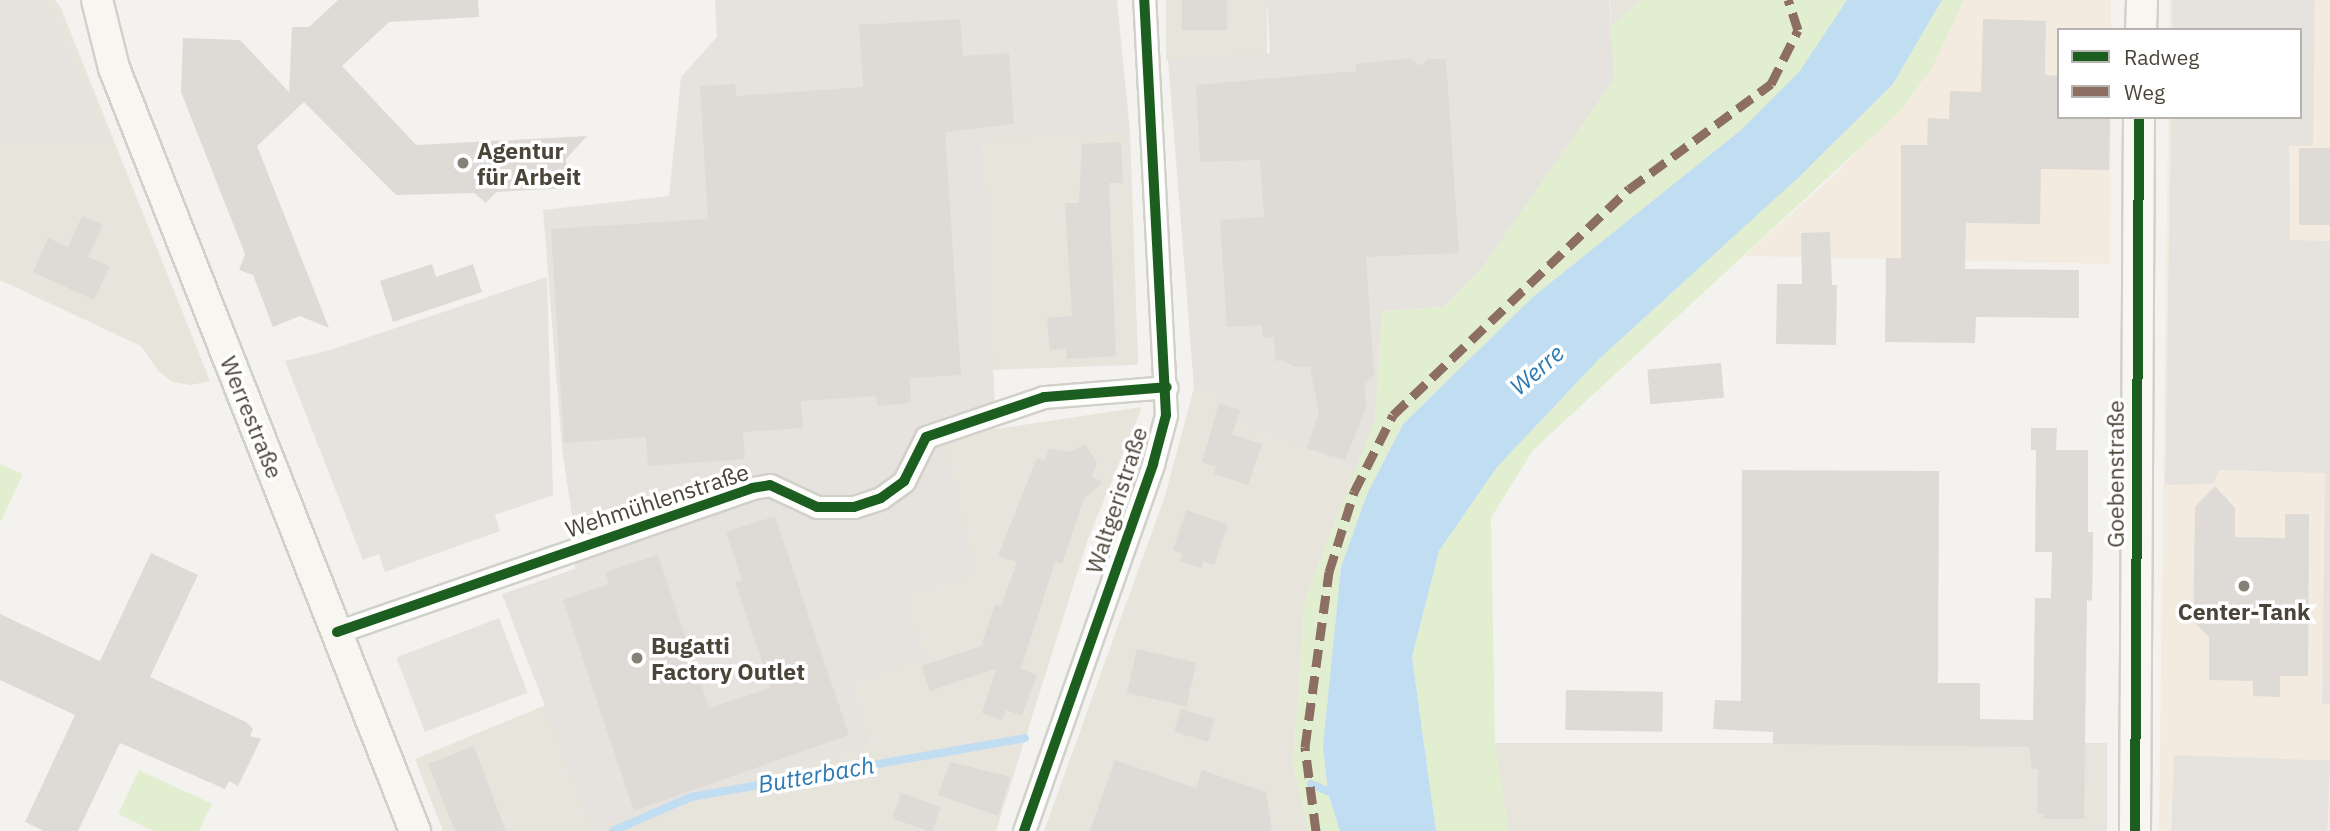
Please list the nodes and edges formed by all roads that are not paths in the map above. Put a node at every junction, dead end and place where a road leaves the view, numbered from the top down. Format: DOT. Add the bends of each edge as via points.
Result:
graph roads {
  1 [pos="97,0"];
  2 [pos="1144,0"];
  3 [pos="2142,0"];
  4 [pos="2141,28"];
  5 [pos="2139,119"];
  6 [pos="1167,387"];
  7 [pos="337,632"];
  8 [pos="415,831"];
  9 [pos="1024,831"];
  10 [pos="2134,831"];
  1 -- 7 [label="main road, Werrestraße" via="114,68"];
  2 -- 6 [label="street, Waltgeristraße"];
  3 -- 4 [label="main road"];
  5 -- 10 [label="main road, Goebenstraße"];
  6 -- 7 [label="street, Wehmühlenstraße" via="1044,397 926,437 904,481 881,498 854,507 817,508 770,485"];
  6 -- 9 [label="street, Waltgeristraße" via="1166,415 1153,464"];
  7 -- 8 [label="main road, Werrestraße"];
}
